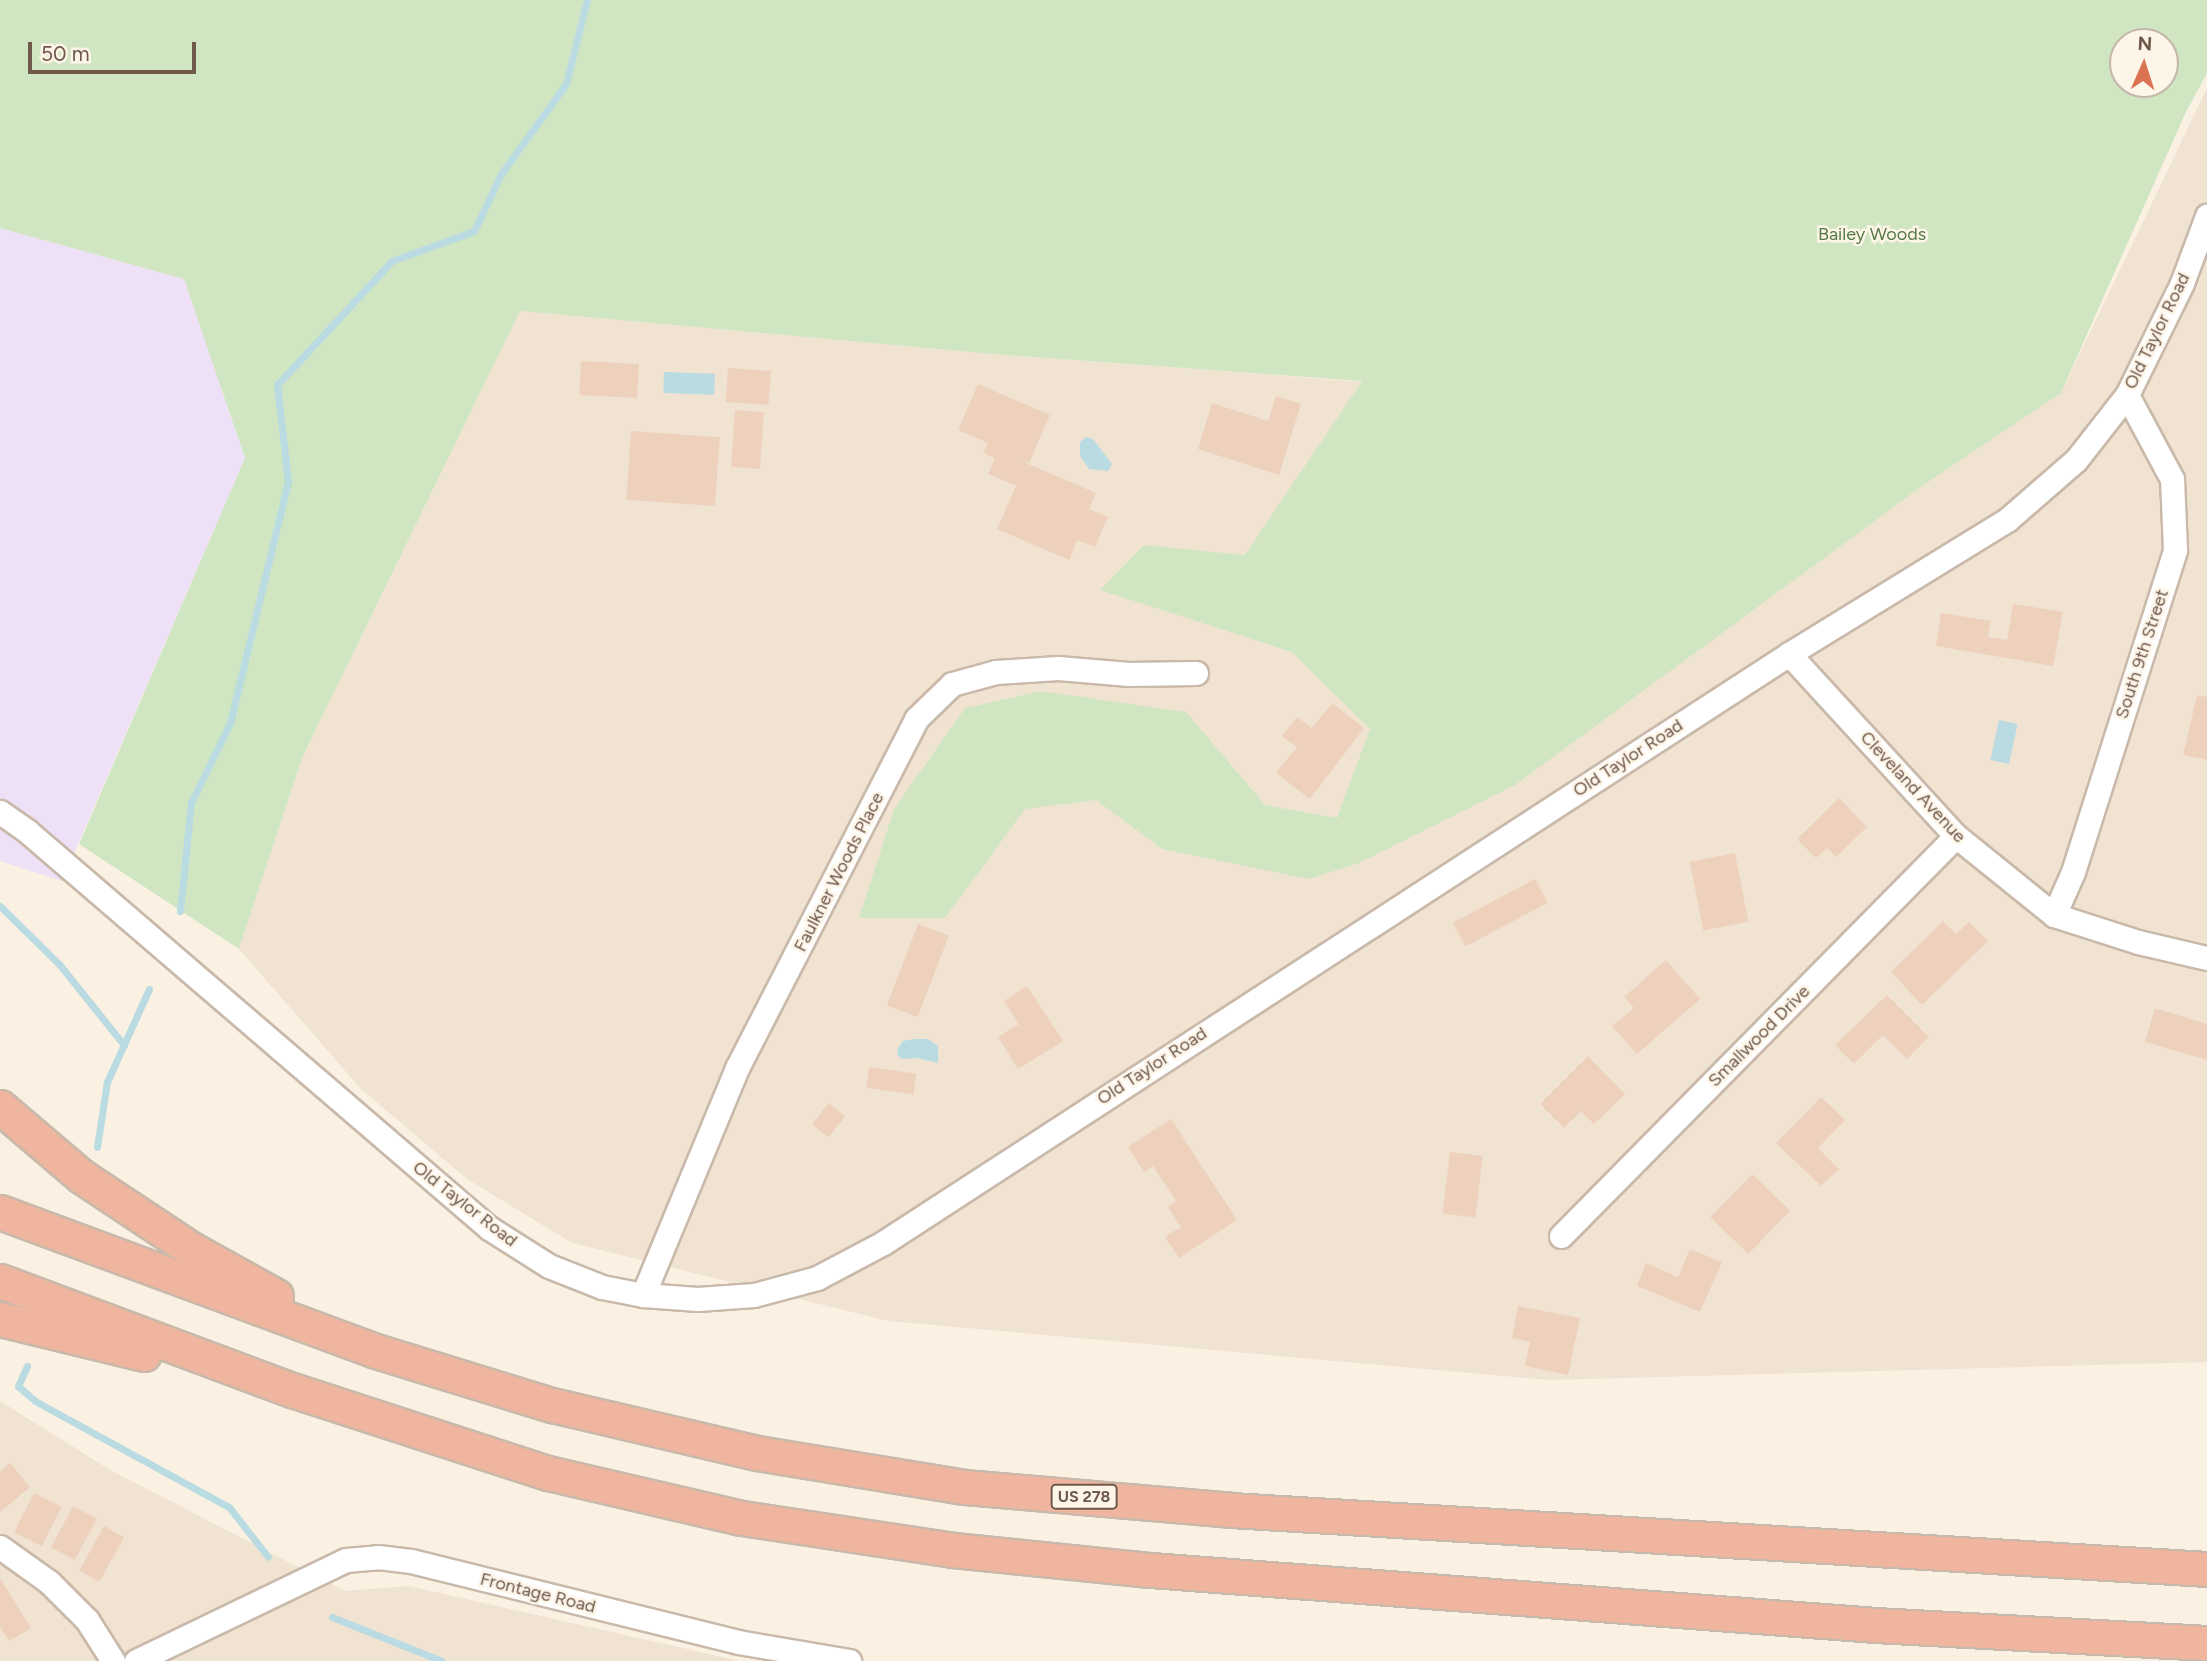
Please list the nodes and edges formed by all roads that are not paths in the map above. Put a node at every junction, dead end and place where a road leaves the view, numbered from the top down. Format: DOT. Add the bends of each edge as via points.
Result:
graph roads {
  1 [pos="2207,216"];
  2 [pos="2127,395"];
  3 [pos="1789,654"];
  4 [pos="1196,673"];
  5 [pos="0,812"];
  6 [pos="1956,836"];
  7 [pos="2054,915"];
  8 [pos="2207,958"];
  9 [pos="0,1107"];
  10 [pos="0,1212"];
  11 [pos="1561,1236"];
  12 [pos="0,1281"];
  13 [pos="643,1296"];
  14 [pos="0,1319"];
  15 [pos="376,1351"];
  16 [pos="292,1390"];
  17 [pos="0,1547"];
  18 [pos="2207,1551"];
  19 [pos="2003,1557"];
  20 [pos="2207,1569"];
  21 [pos="2020,1632"];
  22 [pos="2207,1643"];
  23 [pos="113,1661"];
  24 [pos="136,1661"];
  25 [pos="849,1661"];
  26 [pos="2135,1661"];
  1 -- 2 [label="street, Old Taylor Road" via="2182,283"];
  2 -- 3 [label="street, Old Taylor Road" via="2076,460 2007,520"];
  2 -- 7 [label="street, South 9th Street" via="2172,480 2175,550 2073,872"];
  3 -- 6 [label="street, Cleveland Avenue"];
  3 -- 13 [label="street, Old Taylor Road" via="883,1243 817,1279 754,1295"];
  4 -- 13 [label="street, Faulkner Woods Place" via="1058,668 996,672 952,684 916,719 737,1068"];
  5 -- 13 [label="street, Old Taylor Road" via="489,1228 549,1266 602,1287"];
  6 -- 7 [label="street, Cleveland Avenue"];
  6 -- 11 [label="street, Smallwood Drive"];
  7 -- 8 [label="street, Cleveland Avenue"];
  9 -- 15 [label="highway" via="81,1176 191,1249"];
  10 -- 15 [label="highway, US 278"];
  12 -- 16 [label="highway"];
  14 -- 16 [label="highway"];
  15 -- 19 [label="highway, US 278" via="552,1405 757,1453 965,1487 1231,1510"];
  16 -- 21 [label="highway" via="548,1473 742,1518 953,1550 1151,1570"];
  17 -- 23 [label="street" via="49,1582 87,1620"];
  18 -- 19 [label="highway"];
  19 -- 20 [label="highway, US 278"];
  21 -- 22 [label="highway"];
  21 -- 26 [label="highway"];
  24 -- 25 [label="street, Frontage Road" via="346,1560 378,1557 411,1561 738,1642"];
}
